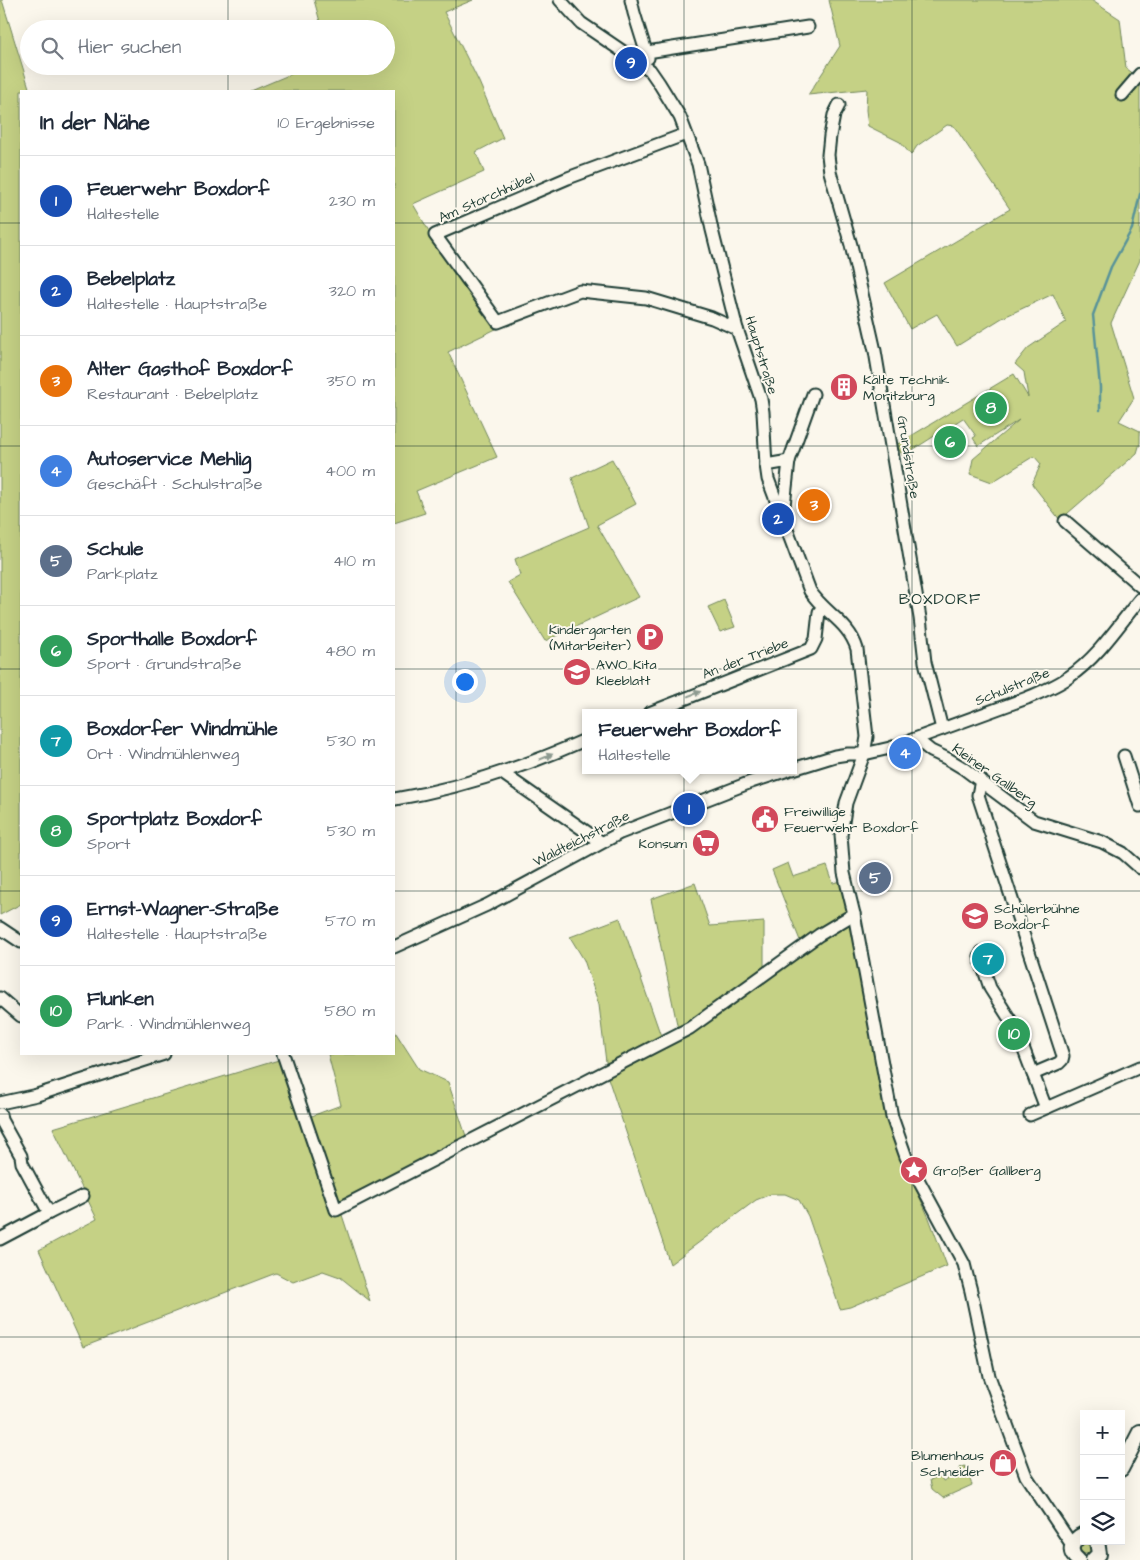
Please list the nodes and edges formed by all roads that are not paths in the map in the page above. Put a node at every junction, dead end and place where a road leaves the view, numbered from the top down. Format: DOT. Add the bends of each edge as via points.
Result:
graph roads {
  1 [pos="560,0"];
  2 [pos="631,0"];
  3 [pos="808,27"];
  4 [pos="647,52"];
  5 [pos="650,70"];
  6 [pos="1140,74"];
  7 [pos="1122,95"];
  8 [pos="839,105"];
  9 [pos="686,134"];
  10 [pos="737,329"];
  11 [pos="813,394"];
  12 [pos="789,461"];
  13 [pos="766,465"];
  14 [pos="783,519"];
  15 [pos="1065,521"];
  16 [pos="1140,586"];
  17 [pos="1140,599"];
  18 [pos="823,607"];
  19 [pos="659,709"];
  20 [pos="942,729"];
  21 [pos="916,740"];
  22 [pos="582,741"];
  23 [pos="864,754"];
  24 [pos="1124,756"];
  25 [pos="797,768"];
  26 [pos="504,772"];
  27 [pos="776,774"];
  28 [pos="981,780"];
  29 [pos="395,799"];
  30 [pos="1140,806"];
  31 [pos="601,842"];
  32 [pos="1140,868"];
  33 [pos="854,914"];
  34 [pos="0,928"];
  35 [pos="20,941"];
  36 [pos="395,947"];
  37 [pos="982,952"];
  38 [pos="0,998"];
  39 [pos="20,1015"];
  40 [pos="161,1055"];
  41 [pos="282,1055"];
  42 [pos="1140,1067"];
  43 [pos="1033,1074"];
  44 [pos="0,1103"];
  45 [pos="1048,1107"];
  46 [pos="1030,1116"];
  47 [pos="0,1118"];
  48 [pos="83,1196"];
  49 [pos="49,1213"];
  50 [pos="0,1239"];
  51 [pos="1140,1432"];
  52 [pos="1125,1461"];
  53 [pos="1075,1548"];
  1 -- 5 [label="street, Hauptstraße" via="581,23"];
  2 -- 4 [label="street"];
  3 -- 4 [label="street"];
  4 -- 5 [label="street"];
  5 -- 9 [label="street, Hauptstraße" via="671,102"];
  6 -- 7 [label="street"];
  8 -- 20 [label="street, Grundstraße" via="830,136 830,172 851,245 875,351 925,662"];
  9 -- 10 [label="street, Hauptstraße" via="698,164"];
  9 -- 10 [label="street, Am Storchhübel" via="568,178 435,235 498,322 580,291 646,298"];
  10 -- 13 [label="street, Hauptstraße" via="763,412"];
  11 -- 12 [label="street"];
  12 -- 13 [label="street"];
  12 -- 14 [label="street"];
  13 -- 14 [label="street, Hauptstraße"];
  14 -- 18 [label="street, Hauptstraße" via="810,591"];
  15 -- 16 [label="street"];
  17 -- 20 [label="street, Schulstraße" via="1086,664 1068,678 1028,698"];
  19 -- 18 [label="street, An der Triebe, one-way" via="811,649"];
  18 -- 23 [label="street, Hauptstraße" via="854,638 867,737"];
  20 -- 21 [label="street, Schulstraße"];
  21 -- 23 [label="street, Schulstraße"];
  21 -- 28 [label="street, Kleiner Gallberg"];
  26 -- 22 [label="street, one-way"];
  23 -- 25 [label="street" via="835,756"];
  23 -- 33 [label="street" via="846,802 841,835 844,873"];
  24 -- 30 [label="street"];
  26 -- 29 [label="street" via="426,794"];
  26 -- 31 [label="street"];
  27 -- 31 [label="street, Waldteichstraße"];
  28 -- 32 [label="street, Kleiner Gallberg" via="1034,821 1102,842 1123,853"];
  28 -- 43 [label="street" via="978,795 1063,1056 1059,1063"];
  31 -- 36 [label="street, Waldteichstraße" via="487,905"];
  33 -- 41 [label="street" via="819,935 690,1028 336,1210"];
  33 -- 53 [label="street" via="892,1117 906,1157 964,1264 989,1376 1020,1461 1033,1488"];
  34 -- 35 [label="street"];
  37 -- 43 [label="street" via="981,961 990,988 1016,1029"];
  38 -- 39 [label="street"];
  40 -- 44 [label="street" via="38,1095"];
  42 -- 45 [label="street"];
  43 -- 45 [label="street"];
  45 -- 46 [label="street"];
  47 -- 49 [label="street"];
  48 -- 49 [label="street"];
  49 -- 50 [label="street"];
  51 -- 52 [label="main road"];
}
